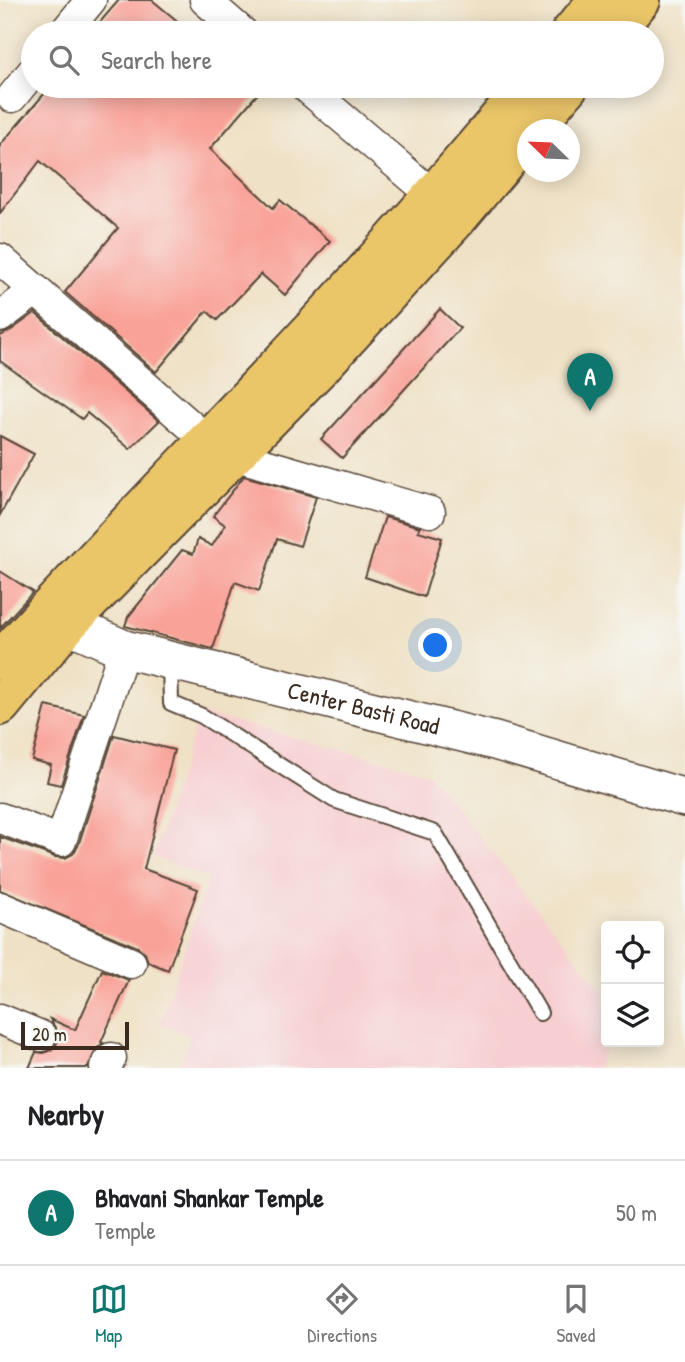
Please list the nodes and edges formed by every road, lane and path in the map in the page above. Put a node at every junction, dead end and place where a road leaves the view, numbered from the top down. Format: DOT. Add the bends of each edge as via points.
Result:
graph roads {
  1 [pos="91,0"];
  2 [pos="205,0"];
  3 [pos="598,0"];
  4 [pos="641,0"];
  5 [pos="74,21"];
  6 [pos="229,21"];
  7 [pos="580,21"];
  8 [pos="623,21"];
  9 [pos="21,86"];
  10 [pos="12,97"];
  11 [pos="319,98"];
  12 [pos="516,98"];
  13 [pos="559,98"];
  14 [pos="541,119"];
  15 [pos="517,147"];
  16 [pos="434,196"];
  17 [pos="0,259"];
  18 [pos="36,290"];
  19 [pos="0,317"];
  20 [pos="220,448"];
  21 [pos="430,512"];
  22 [pos="57,617"];
  23 [pos="6,644"];
  24 [pos="124,649"];
  25 [pos="170,661"];
  26 [pos="0,706"];
  27 [pos="685,798"];
  28 [pos="0,818"];
  29 [pos="0,907"];
  30 [pos="131,963"];
  31 [pos="540,1013"];
  32 [pos="0,1019"];
  33 [pos="41,1036"];
  1 -- 5 [label="street"];
  2 -- 6 [label="street"];
  3 -- 7 [label="main road"];
  4 -- 8 [label="main road"];
  9 -- 10 [label="street"];
  11 -- 16 [label="street"];
  12 -- 16 [label="main road"];
  13 -- 14 [label="main road"];
  15 -- 20 [label="main road" via="331,356"];
  16 -- 20 [label="main road"];
  17 -- 18 [label="street"];
  18 -- 19 [label="street"];
  18 -- 20 [label="street"];
  20 -- 21 [label="street"];
  20 -- 22 [label="main road"];
  22 -- 23 [label="main road"];
  22 -- 24 [label="street, Center Basti Road"];
  22 -- 26 [label="main road"];
  24 -- 25 [label="street, Center Basti Road"];
  24 -- 28 [label="street" via="61,841"];
  25 -- 27 [label="street, Center Basti Road" via="495,741"];
  25 -- 31 [label="lane" via="172,703 202,716 334,800 435,833"];
  29 -- 30 [label="street"];
  32 -- 33 [label="street"];
}
